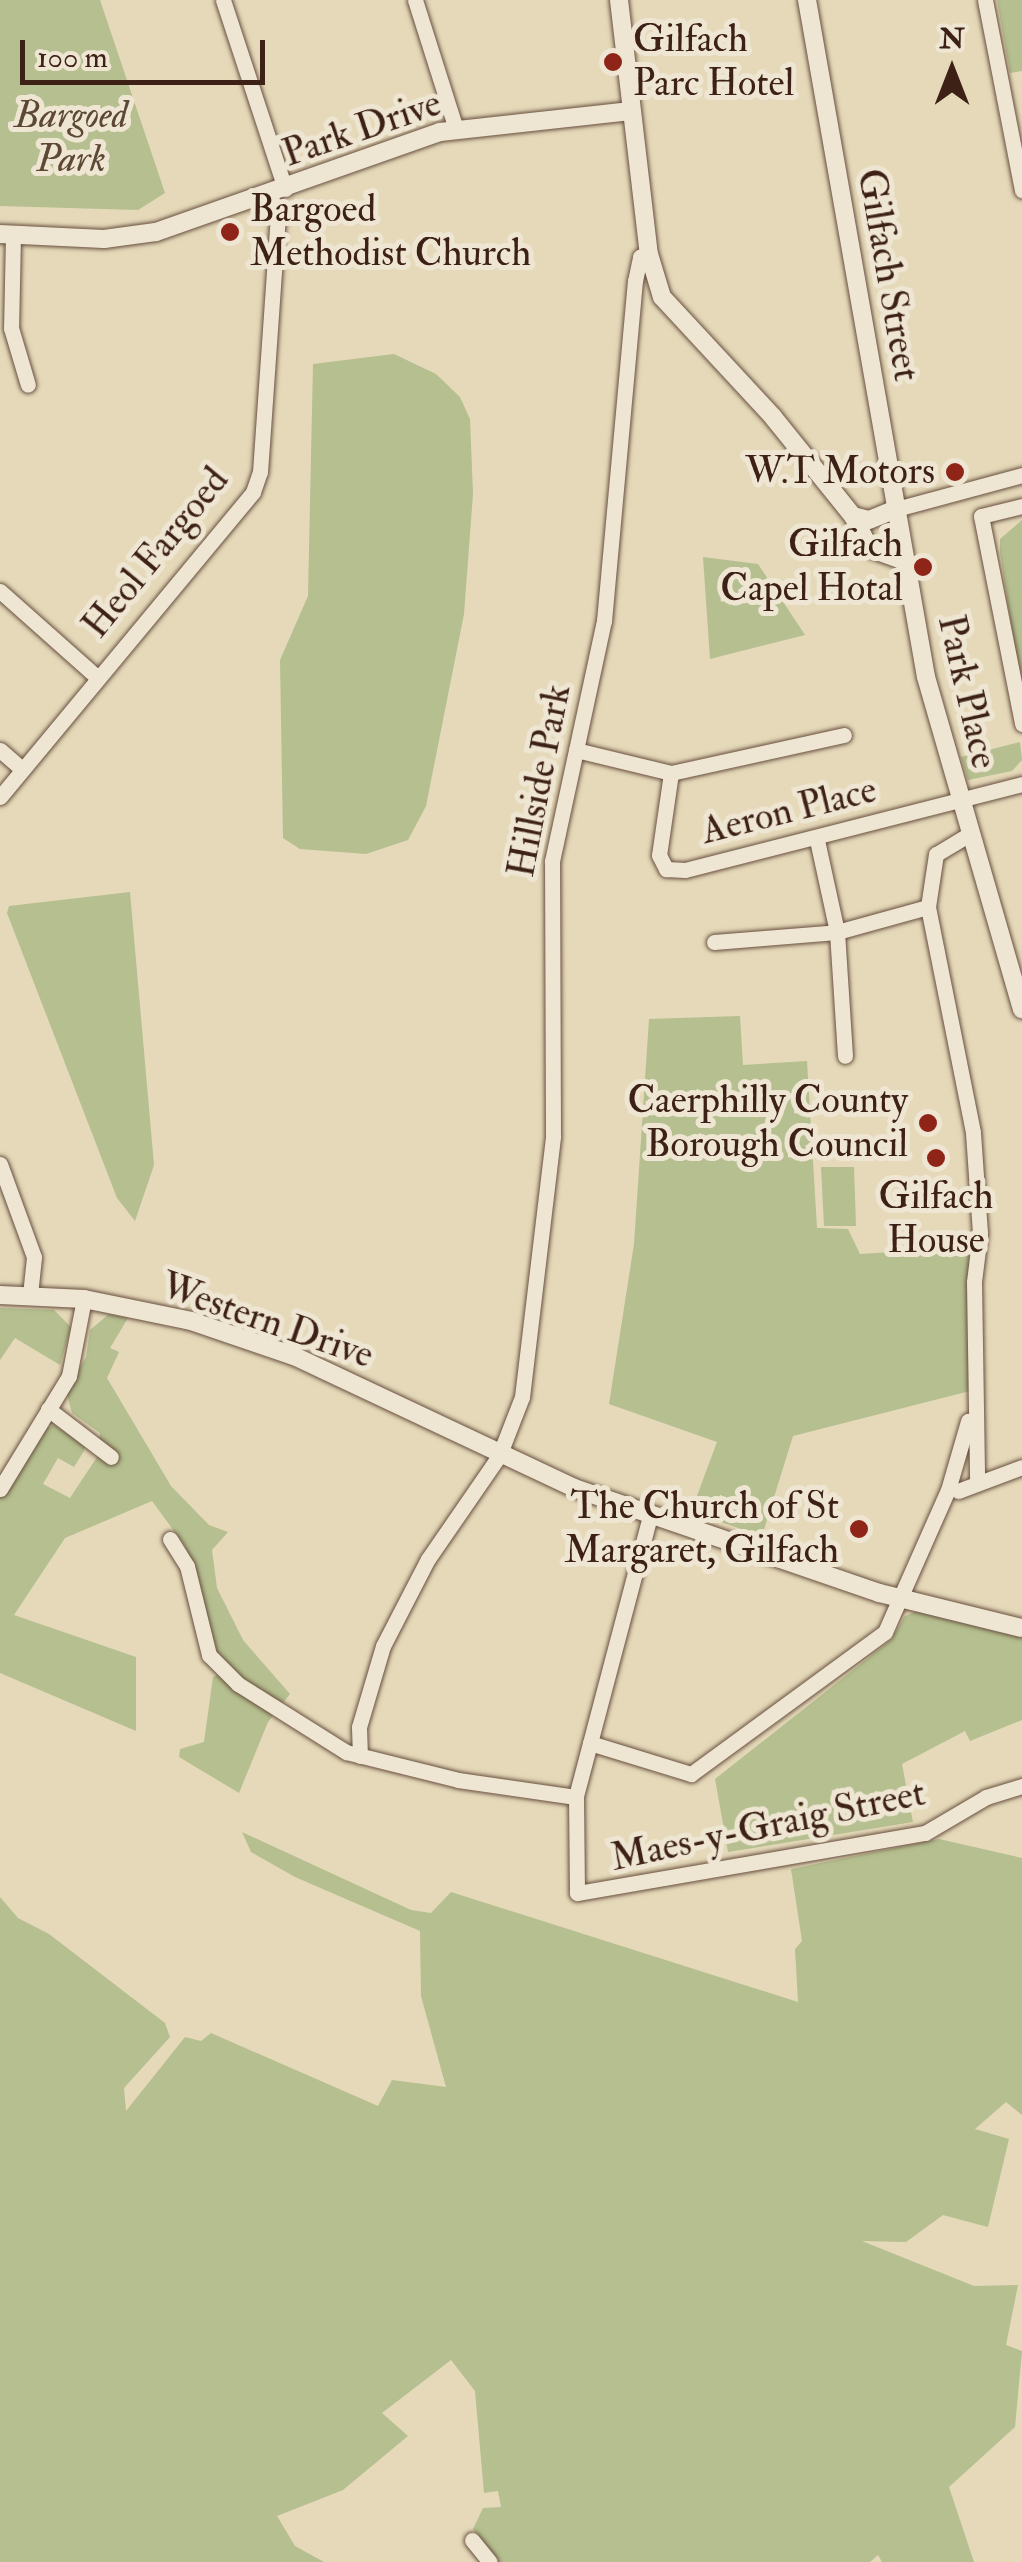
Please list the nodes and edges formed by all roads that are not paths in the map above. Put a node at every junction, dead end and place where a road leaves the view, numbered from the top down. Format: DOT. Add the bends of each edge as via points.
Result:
graph roads {
  1 [pos="223,0"];
  2 [pos="415,0"];
  3 [pos="619,0"];
  4 [pos="807,0"];
  5 [pos="985,0"];
  6 [pos="631,112"];
  7 [pos="456,130"];
  8 [pos="1022,190"];
  9 [pos="277,192"];
  10 [pos="6,235"];
  11 [pos="649,254"];
  12 [pos="28,384"];
  13 [pos="1022,475"];
  14 [pos="1022,506"];
  15 [pos="896,509"];
  16 [pos="853,516"];
  17 [pos="904,561"];
  18 [pos="0,591"];
  19 [pos="97,677"];
  20 [pos="1022,724"];
  21 [pos="844,735"];
  22 [pos="0,750"];
  23 [pos="576,750"];
  24 [pos="22,770"];
  25 [pos="671,773"];
  26 [pos="1022,784"];
  27 [pos="0,797"];
  28 [pos="959,800"];
  29 [pos="968,835"];
  30 [pos="816,840"];
  31 [pos="928,907"];
  32 [pos="837,932"];
  33 [pos="714,942"];
  34 [pos="1022,1010"];
  35 [pos="845,1056"];
  36 [pos="0,1164"];
  37 [pos="0,1295"];
  38 [pos="30,1295"];
  39 [pos="84,1299"];
  40 [pos="48,1410"];
  41 [pos="968,1421"];
  42 [pos="112,1456"];
  43 [pos="500,1456"];
  44 [pos="1022,1467"];
  45 [pos="977,1481"];
  46 [pos="0,1488"];
  47 [pos="958,1491"];
  48 [pos="650,1516"];
  49 [pos="170,1539"];
  50 [pos="902,1598"];
  51 [pos="1022,1628"];
  52 [pos="590,1743"];
  53 [pos="360,1756"];
  54 [pos="1022,1786"];
  55 [pos="576,1797"];
  56 [pos="472,2540"];
  57 [pos="490,2562"];
  1 -- 9 [label="street, Heol Fargoed"];
  2 -- 7 [label="street"];
  3 -- 6 [label="street, Hillside Park"];
  4 -- 15 [label="street, Gilfach Street"];
  5 -- 8 [label="street"];
  6 -- 7 [label="street, Park Drive"];
  6 -- 11 [label="street, Hillside Park"];
  7 -- 9 [label="street, Park Drive"];
  9 -- 10 [label="street, Park Drive" via="156,232"];
  9 -- 19 [label="street, Heol Fargoed" via="256,482"];
  10 -- 12 [label="street" via="11,328"];
  11 -- 16 [label="street" via="662,298 678,320 773,417"];
  11 -- 23 [label="street, Hillside Park" via="640,257 635,281 604,621"];
  13 -- 15 [label="street"];
  14 -- 20 [label="street" via="981,516"];
  15 -- 16 [label="street" via="869,520"];
  15 -- 17 [label="street, Gilfach Street"];
  16 -- 17 [label="street" via="869,548"];
  17 -- 28 [label="street, Park Place"];
  18 -- 19 [label="street"];
  19 -- 24 [label="street, Heol Fargoed"];
  21 -- 25 [label="street"];
  22 -- 24 [label="street"];
  23 -- 25 [label="street"];
  23 -- 43 [label="street, Hillside Park" via="550,890 553,1136 522,1396"];
  24 -- 27 [label="street, Heol Fargoed"];
  25 -- 30 [label="street, Aeron Place" via="659,855 666,869"];
  26 -- 28 [label="street, Aeron Place"];
  28 -- 29 [label="street, Park Place"];
  28 -- 30 [label="street, Aeron Place"];
  29 -- 31 [label="street" via="936,854"];
  29 -- 34 [label="street, Park Place"];
  30 -- 32 [label="street"];
  31 -- 32 [label="street"];
  31 -- 45 [label="street" via="973,1133 980,1234 974,1282"];
  32 -- 33 [label="street"];
  32 -- 35 [label="street"];
  36 -- 38 [label="street" via="34,1257"];
  37 -- 38 [label="street, Western Drive"];
  38 -- 39 [label="street, Western Drive"];
  39 -- 40 [label="street" via="69,1376"];
  39 -- 43 [label="street, Western Drive" via="191,1322 294,1356"];
  40 -- 42 [label="street"];
  40 -- 46 [label="street"];
  41 -- 50 [label="street" via="948,1490"];
  43 -- 48 [label="street, Western Drive"];
  43 -- 53 [label="street, Hillside Park" via="428,1559 382,1646 359,1727"];
  44 -- 45 [label="street"];
  45 -- 47 [label="street"];
  48 -- 50 [label="street, Western Drive"];
  48 -- 52 [label="street"];
  49 -- 53 [label="street" via="187,1566 209,1655 238,1684"];
  50 -- 51 [label="street, Western Drive"];
  50 -- 52 [label="street" via="885,1632 707,1767 690,1774"];
  52 -- 55 [label="street"];
  53 -- 55 [label="street" via="464,1781"];
  54 -- 55 [label="street, Maes-y-Graig Street" via="986,1797 925,1833 578,1893"];
  56 -- 57 [label="street"];
}
